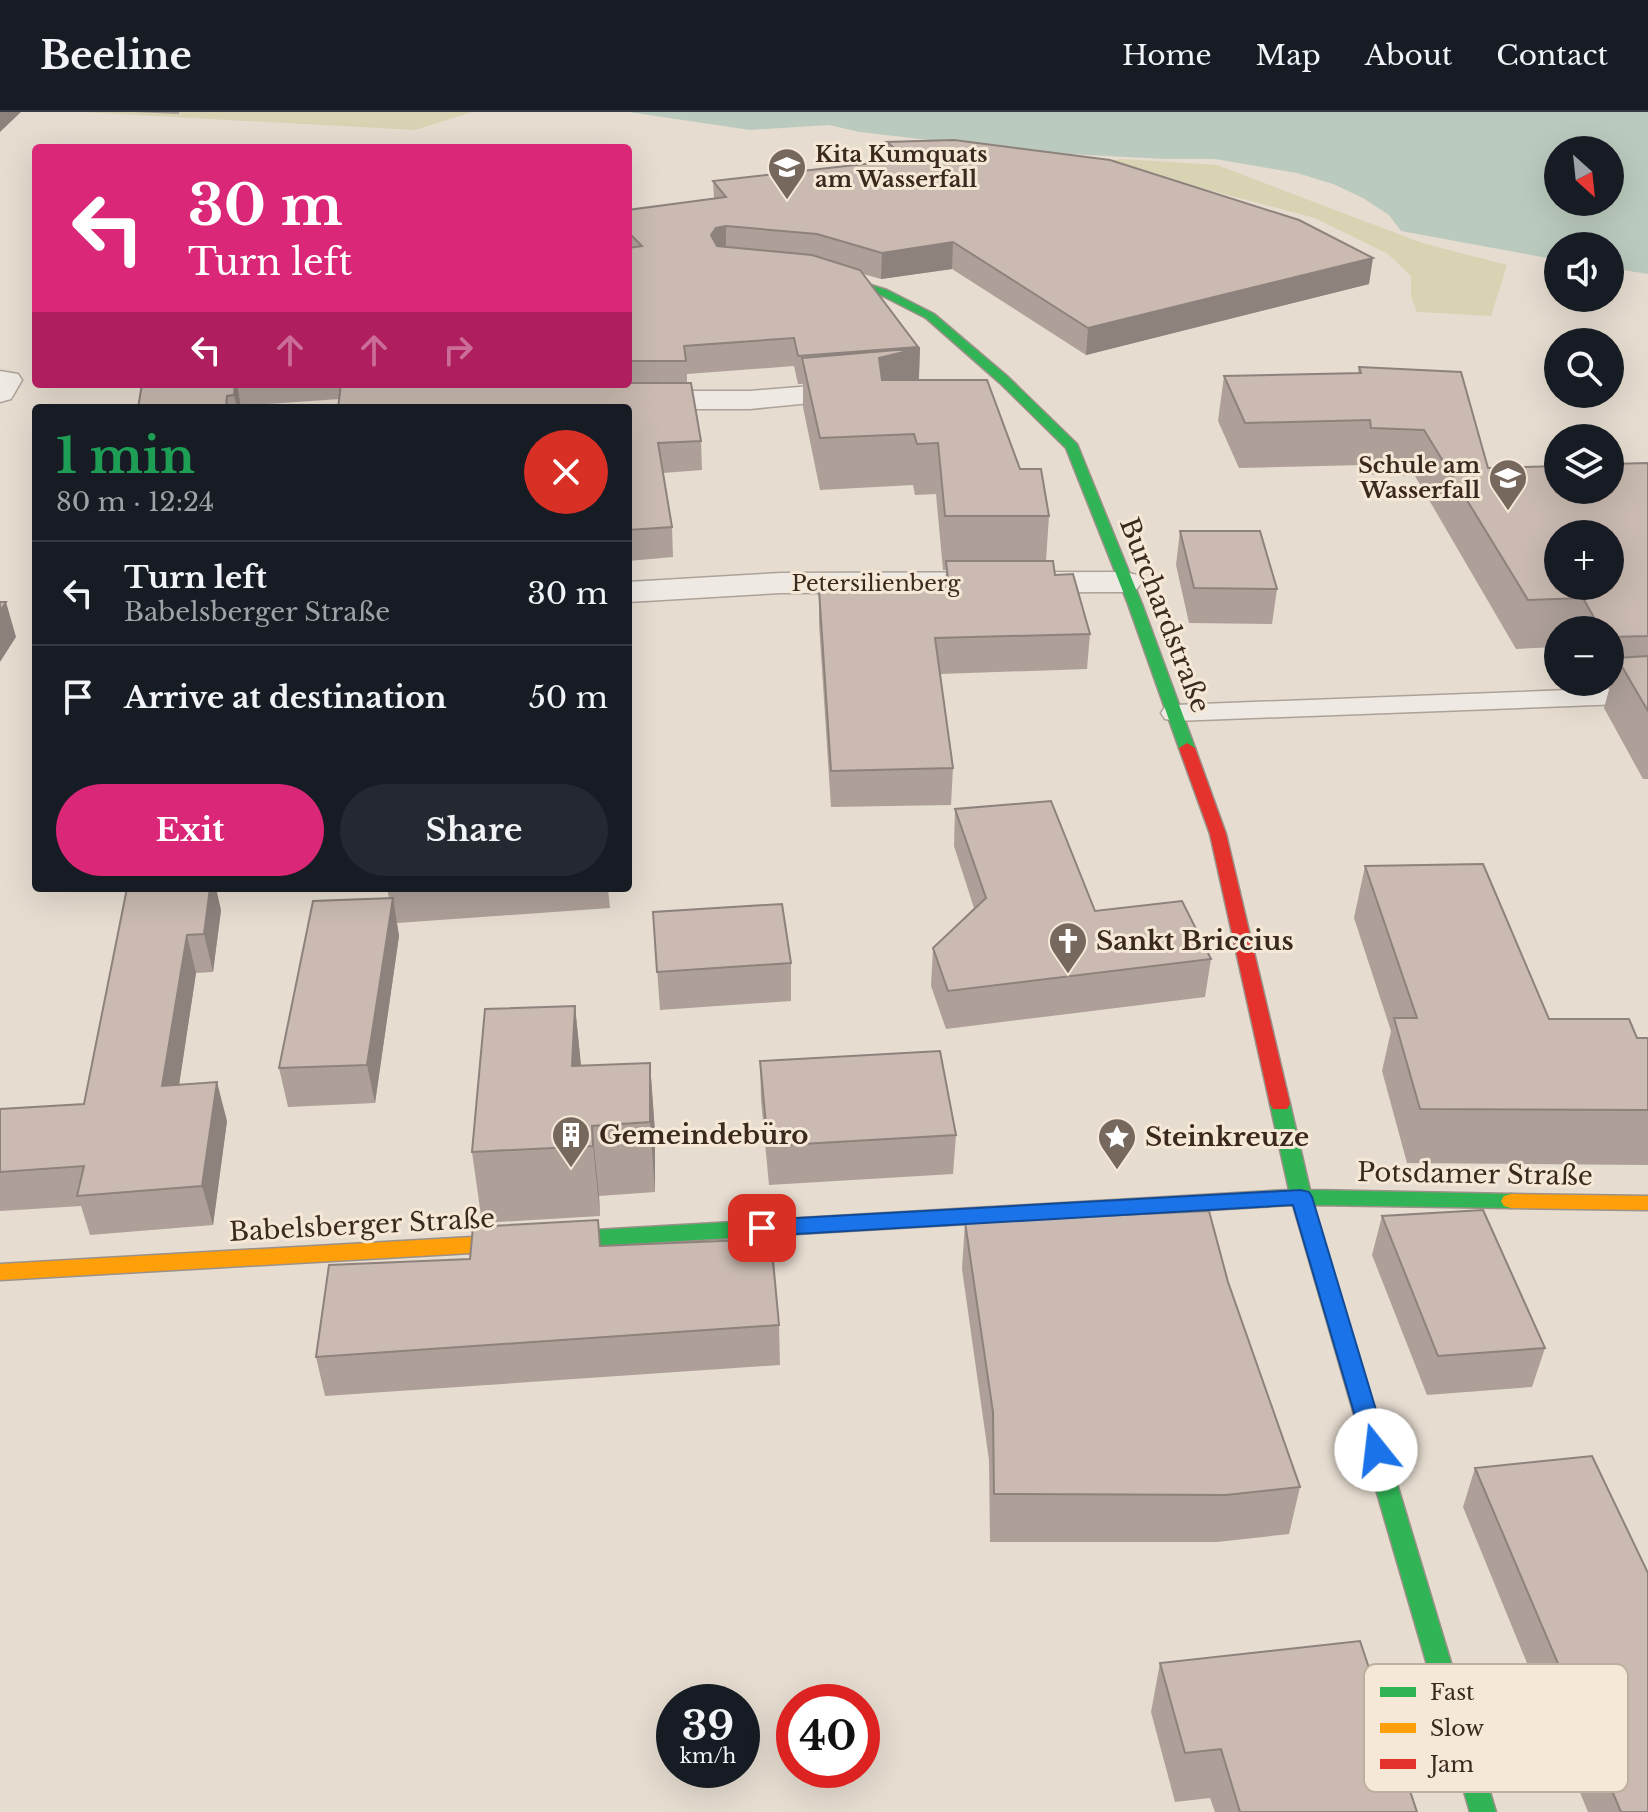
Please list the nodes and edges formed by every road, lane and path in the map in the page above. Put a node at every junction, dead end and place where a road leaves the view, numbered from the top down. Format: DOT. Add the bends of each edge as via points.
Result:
graph roads {
  1 [pos="796,268"];
  2 [pos="0,380"];
  3 [pos="1004,380"];
  4 [pos="960,383"];
  5 [pos="885,389"];
  6 [pos="0,393"];
  7 [pos="610,400"];
  8 [pos="1125,582"];
  9 [pos="632,592"];
  10 [pos="1648,695"];
  11 [pos="1175,713"];
  12 [pos="1301,1197"];
  13 [pos="1648,1203"];
  14 [pos="0,1272"];
  15 [pos="1439,1664"];
  16 [pos="1477,1792"];
  17 [pos="1483,1812"];
  1 -- 3 [label="street, Burchardstraße" via="863,285 908,304 962,341"];
  2 -- 6 [label="street" via="7,380"];
  3 -- 4 [label="street"];
  3 -- 8 [label="street, Burchardstraße" via="1072,447"];
  5 -- 7 [label="street" via="750,400"];
  8 -- 9 [label="street, Petersilienberg" via="781,583"];
  8 -- 11 [label="street, Burchardstraße"];
  10 -- 11 [label="lane"];
  11 -- 12 [label="street, Burchardstraße" via="1218,834"];
  12 -- 13 [label="street, Potsdamer Straße"];
  12 -- 14 [label="street, Babelsberger Straße"];
  12 -- 15 [label="street, Burchardstraße"];
  16 -- 17 [label="street, Burchardstraße"];
}
